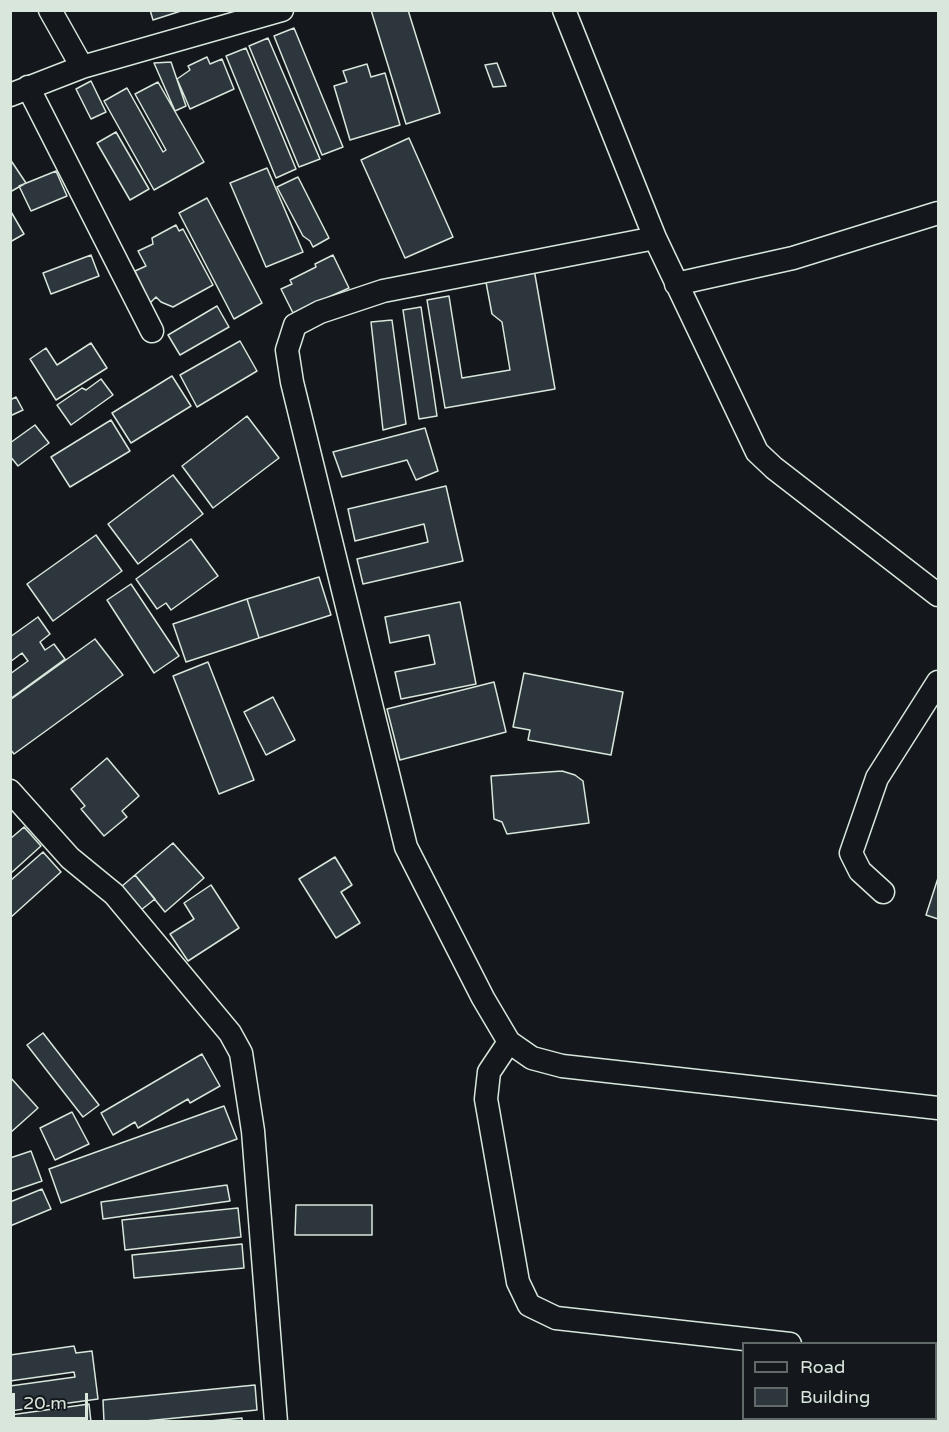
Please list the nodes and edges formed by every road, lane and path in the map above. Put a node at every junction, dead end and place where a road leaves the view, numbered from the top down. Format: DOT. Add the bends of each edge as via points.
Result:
graph roads {
  1 [pos="50,10"];
  2 [pos="282,10"];
  3 [pos="564,10"];
  4 [pos="81,67"];
  5 [pos="19,91"];
  6 [pos="939,213"];
  7 [pos="654,238"];
  8 [pos="676,284"];
  9 [pos="152,331"];
  10 [pos="939,595"];
  11 [pos="939,682"];
  12 [pos="10,790"];
  13 [pos="883,891"];
  14 [pos="509,1042"];
  15 [pos="939,1108"];
  16 [pos="772,1342"];
  17 [pos="276,1422"];
  1 -- 4 [label="street"];
  2 -- 4 [label="street"];
  3 -- 7 [label="street"];
  4 -- 5 [label="street"];
  5 -- 9 [label="street"];
  6 -- 8 [label="street" via="793,258"];
  7 -- 8 [label="street"];
  7 -- 14 [label="street" via="383,291 295,324 287,350 406,847"];
  8 -- 10 [label="street" via="757,452"];
  11 -- 13 [label="street" via="878,778 851,853 860,871"];
  12 -- 17 [label="street" via="70,858 114,894 230,1034 241,1053 253,1131"];
  14 -- 15 [label="street" via="532,1058 562,1066"];
  14 -- 16 [label="street" via="489,1072 486,1099 518,1282 529,1305 556,1318"];
}
